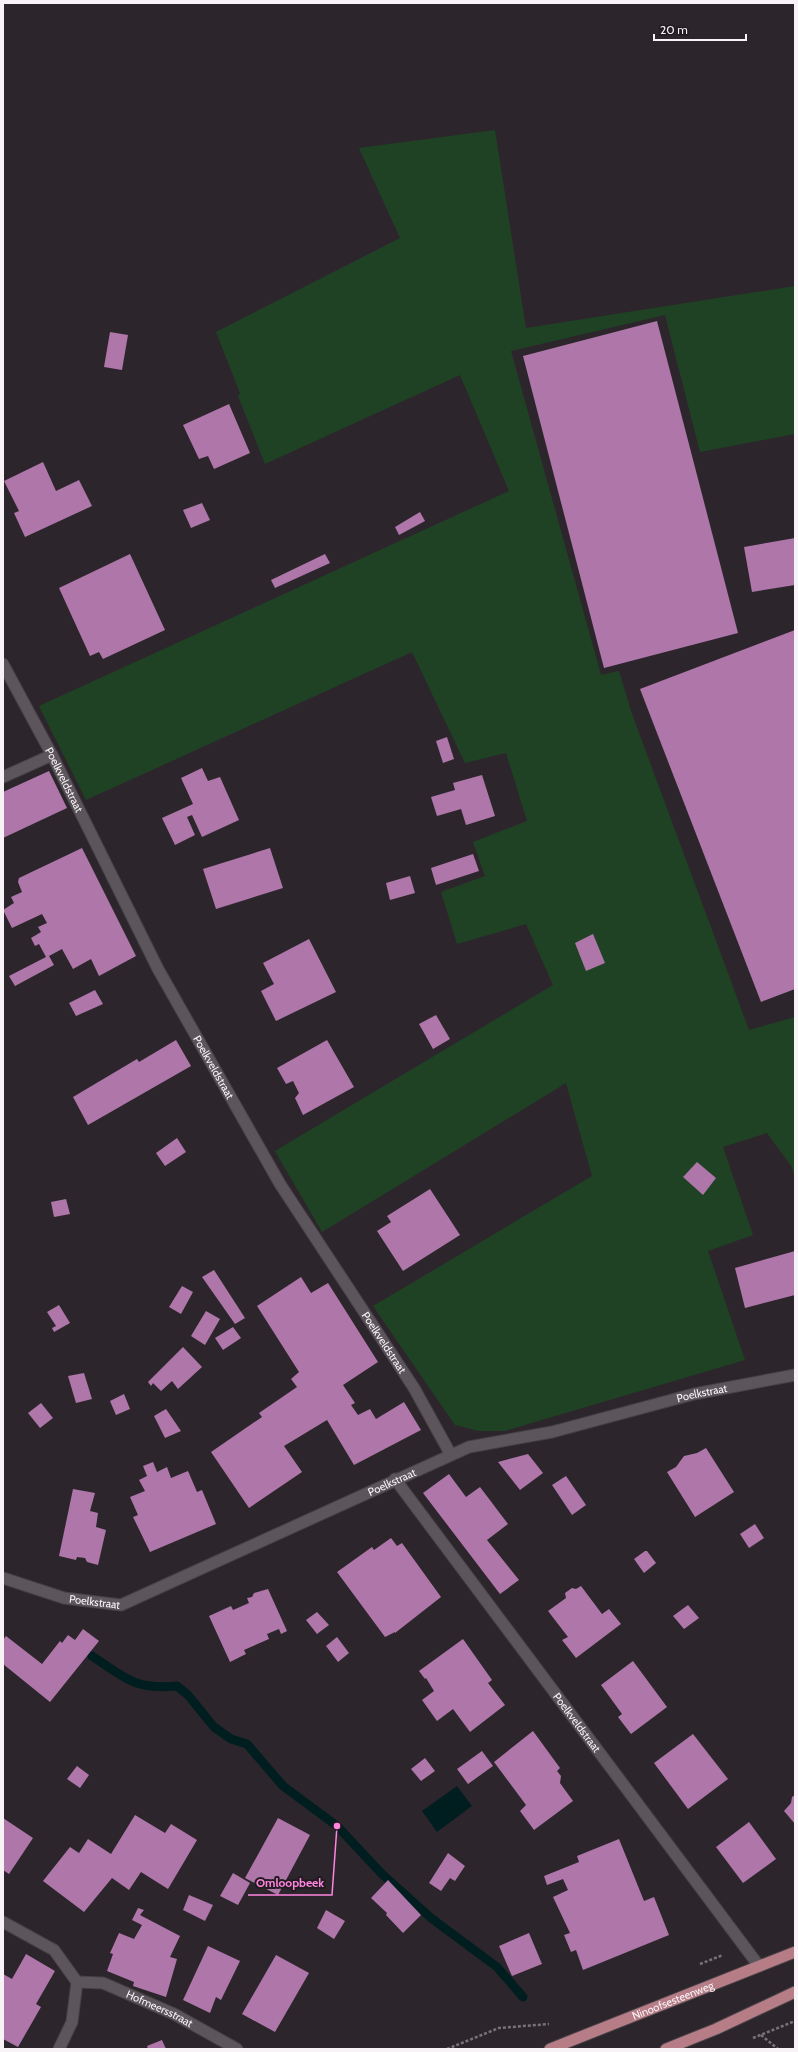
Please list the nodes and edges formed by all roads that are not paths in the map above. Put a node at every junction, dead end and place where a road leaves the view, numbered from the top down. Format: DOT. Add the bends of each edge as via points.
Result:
graph roads {
  1 [pos="3,664"];
  2 [pos="52,755"];
  3 [pos="3,778"];
  4 [pos="795,1375"];
  5 [pos="451,1455"];
  6 [pos="395,1479"];
  7 [pos="3,1578"];
  8 [pos="3,1922"];
  9 [pos="795,1952"];
  10 [pos="759,1966"];
  11 [pos="77,1982"];
  12 [pos="795,1992"];
  13 [pos="59,2049"];
  14 [pos="237,2049"];
  15 [pos="550,2049"];
  16 [pos="666,2049"];
  1 -- 2 [label="street, Poelkveldstraat"];
  2 -- 3 [label="street"];
  2 -- 5 [label="street, Poelkveldstraat" via="158,969 268,1163 414,1388"];
  4 -- 5 [label="street, Poelkstraat" via="694,1394 552,1432 469,1447"];
  5 -- 6 [label="street, Poelkstraat"];
  6 -- 7 [label="street, Poelkstraat" via="121,1605 64,1598"];
  6 -- 10 [label="street, Poelkveldstraat"];
  8 -- 11 [label="street" via="54,1950"];
  9 -- 10 [label="main road, Ninoofsesteenweg"];
  10 -- 15 [label="main road, Ninoofsesteenweg"];
  11 -- 13 [label="street" via="72,2022"];
  11 -- 14 [label="street, Hofmeersstraat" via="103,1983 174,2014"];
  12 -- 16 [label="main road"];
}
